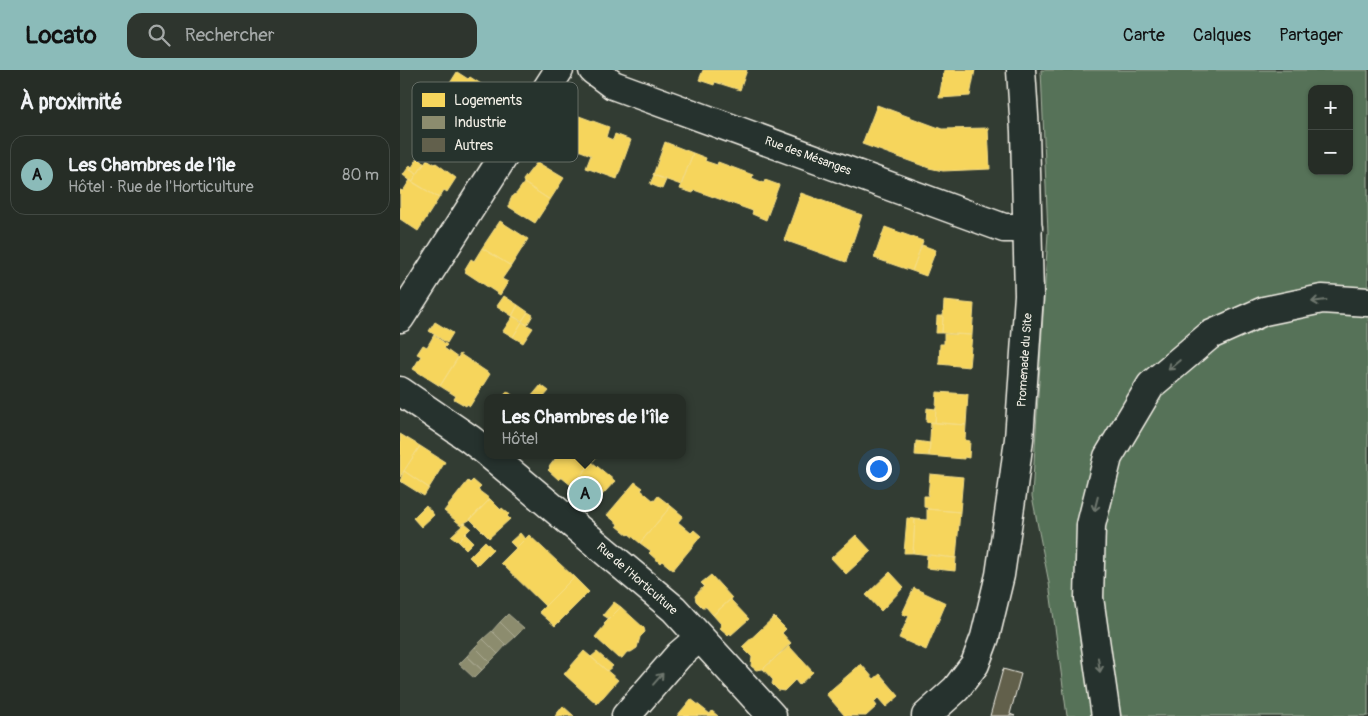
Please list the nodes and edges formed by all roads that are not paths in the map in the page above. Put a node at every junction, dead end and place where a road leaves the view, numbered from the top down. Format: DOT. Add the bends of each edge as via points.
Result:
graph roads {
  1 [pos="559,70"];
  2 [pos="585,70"];
  3 [pos="593,70"];
  4 [pos="1021,70"];
  5 [pos="551,82"];
  6 [pos="500,162"];
  7 [pos="1028,228"];
  8 [pos="1368,302"];
  9 [pos="400,318"];
  10 [pos="400,391"];
  11 [pos="484,450"];
  12 [pos="495,459"];
  13 [pos="699,638"];
  14 [pos="626,716"];
  15 [pos="772,716"];
  16 [pos="926,716"];
  17 [pos="1106,716"];
  1 -- 2 [label="main road" via="574,75"];
  1 -- 5 [label="main road"];
  3 -- 7 [label="main road, Rue des Mésanges" via="613,85 995,225"];
  4 -- 7 [label="main road, Promenade du Site"];
  6 -- 9 [label="main road"];
  7 -- 16 [label="main road, Promenade du Site" via="1029,295 1019,439 1000,575 985,638 975,664 956,689"];
  8 -- 17 [label="main road, one-way" via="1322,299 1264,311 1210,335 1151,385 1108,457 1091,525 1089,598"];
  10 -- 11 [label="main road, Rue de l'Horticulture"];
  12 -- 13 [label="main road, Rue de l'Horticulture" via="674,609"];
  14 -- 13 [label="main road, one-way" via="679,655"];
  13 -- 15 [label="main road, Rue de l'Horticulture"];
}
